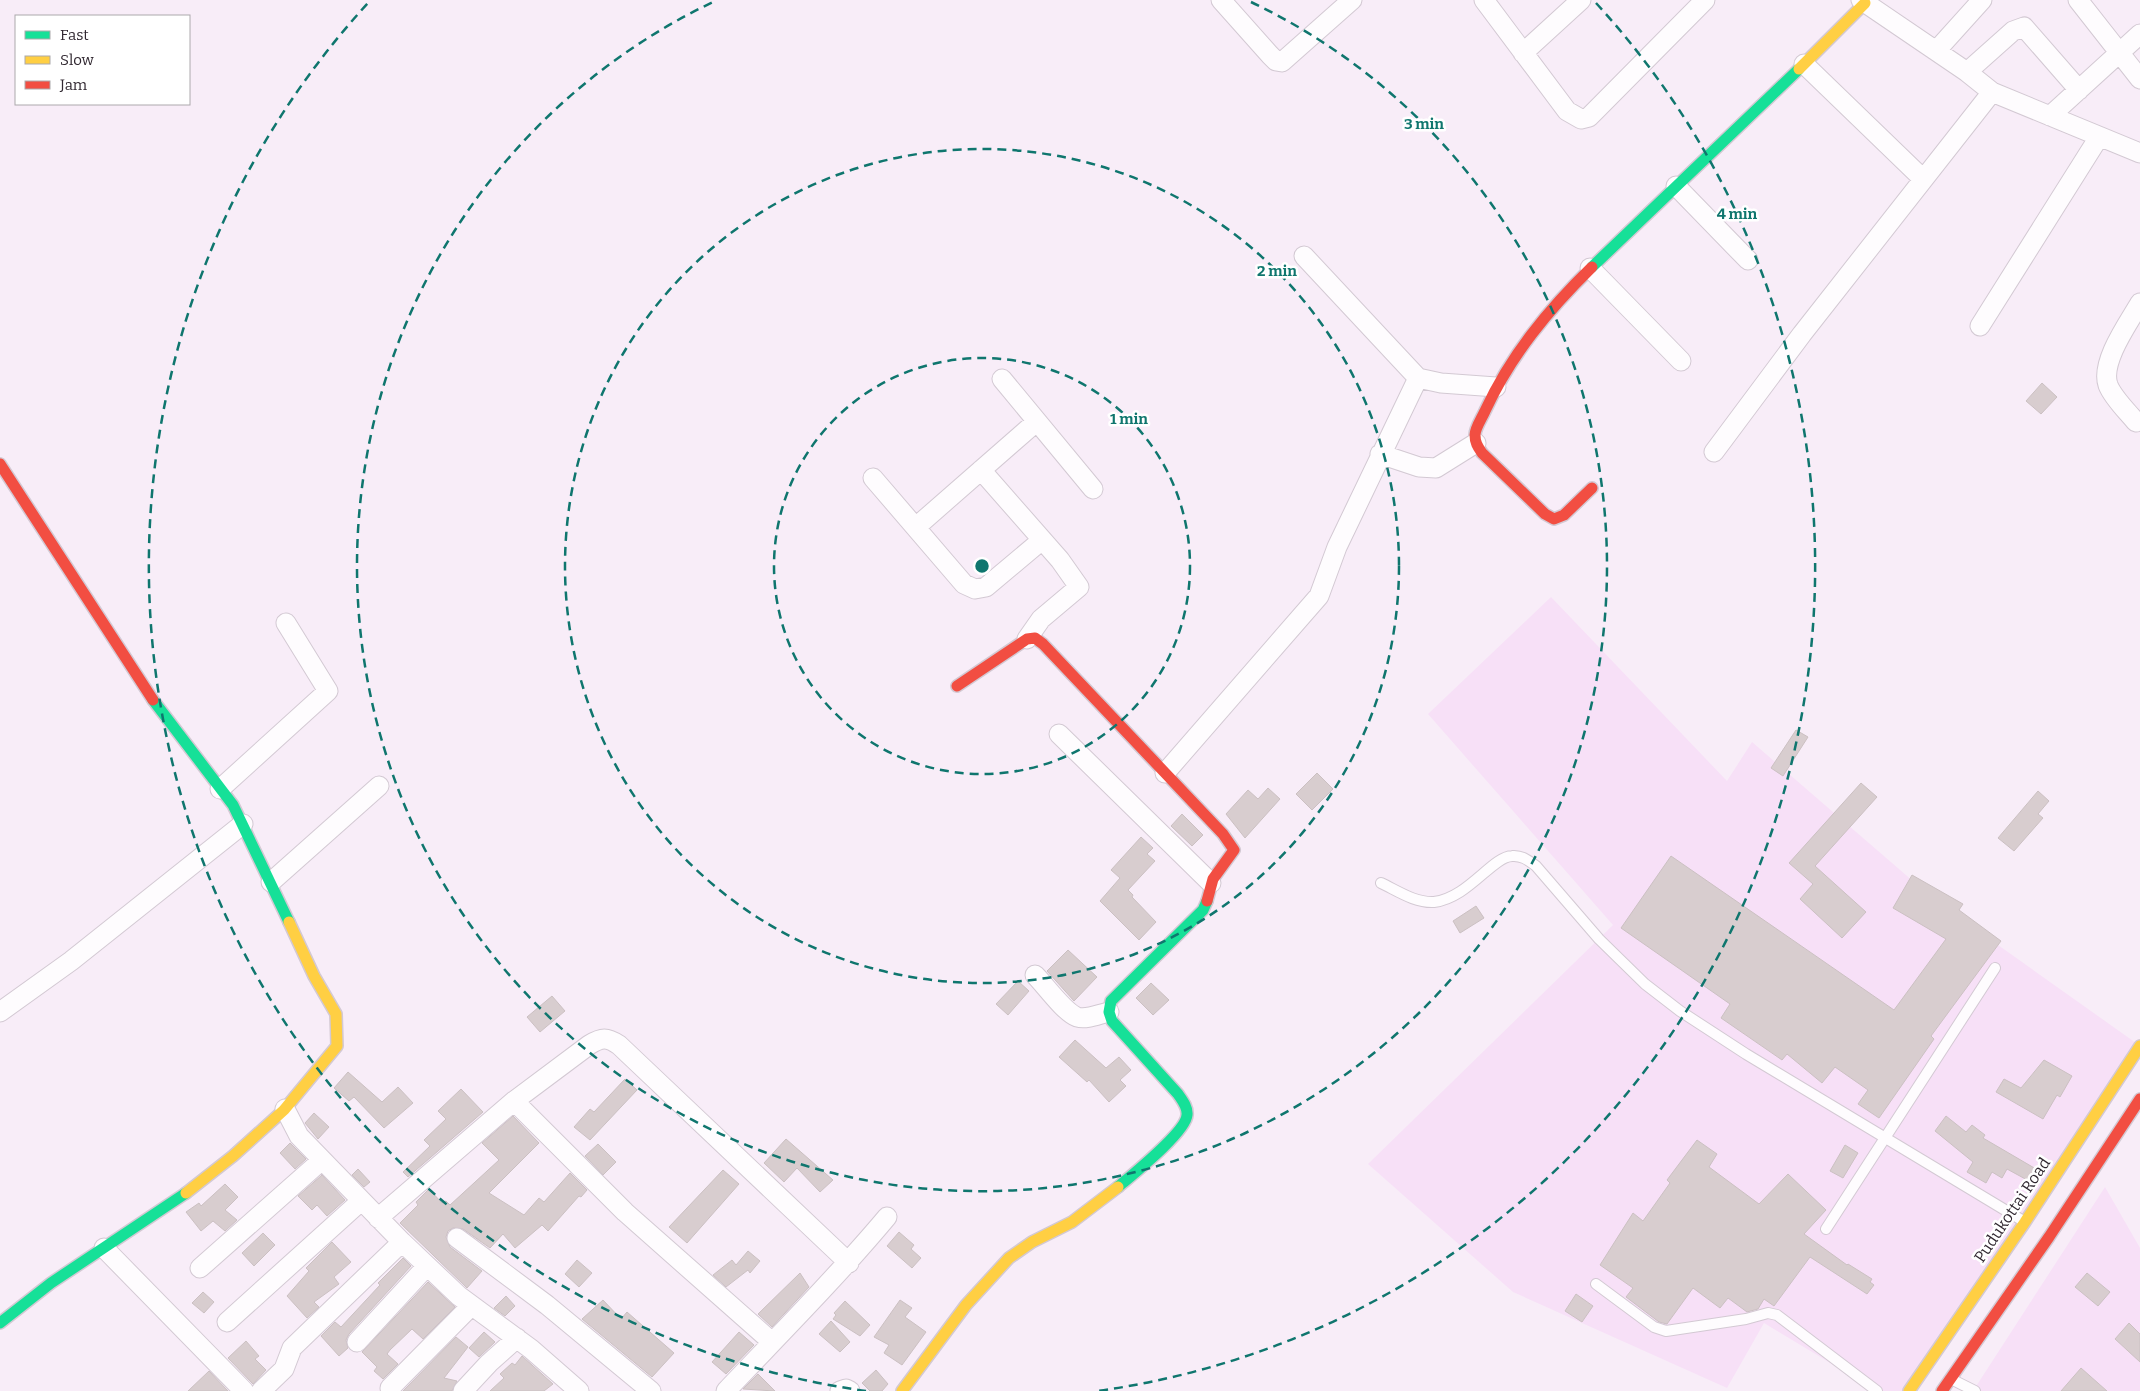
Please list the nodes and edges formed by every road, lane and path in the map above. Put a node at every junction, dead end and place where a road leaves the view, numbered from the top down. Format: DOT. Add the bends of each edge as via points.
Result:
graph roads {
  1 [pos="1221,0"];
  2 [pos="1352,0"];
  3 [pos="1484,0"];
  4 [pos="1581,0"];
  5 [pos="1705,0"];
  6 [pos="1982,0"];
  7 [pos="2078,0"];
  8 [pos="1863,2"];
  9 [pos="2140,34"];
  10 [pos="1936,51"];
  11 [pos="2119,52"];
  12 [pos="1523,53"];
  13 [pos="1804,64"];
  14 [pos="1967,72"];
  15 [pos="2140,79"];
  16 [pos="2079,90"];
  17 [pos="1992,92"];
  18 [pos="2050,116"];
  19 [pos="2099,137"];
  20 [pos="2140,153"];
  21 [pos="1922,179"];
  22 [pos="1676,186"];
  23 [pos="1304,256"];
  24 [pos="1748,260"];
  25 [pos="1590,268"];
  26 [pos="2140,303"];
  27 [pos="1980,326"];
  28 [pos="1681,361"];
  29 [pos="1418,378"];
  30 [pos="1002,379"];
  31 [pos="1496,386"];
  32 [pos="1036,422"];
  33 [pos="2136,422"];
  34 [pos="1476,443"];
  35 [pos="1714,452"];
  36 [pos="1380,454"];
  37 [pos="0,464"];
  38 [pos="981,470"];
  39 [pos="874,478"];
  40 [pos="1592,488"];
  41 [pos="1093,489"];
  42 [pos="916,527"];
  43 [pos="1042,540"];
  44 [pos="286,623"];
  45 [pos="1027,639"];
  46 [pos="957,686"];
  47 [pos="1060,734"];
  48 [pos="1165,773"];
  49 [pos="379,786"];
  50 [pos="220,789"];
  51 [pos="243,824"];
  52 [pos="271,882"];
  53 [pos="1381,882"];
  54 [pos="1211,883"];
  55 [pos="1995,968"];
  56 [pos="1035,975"];
  57 [pos="0,1012"];
  58 [pos="1108,1012"];
  59 [pos="2140,1046"];
  60 [pos="2140,1099"];
  61 [pos="514,1101"];
  62 [pos="285,1109"];
  63 [pos="1886,1138"];
  64 [pos="322,1160"];
  65 [pos="361,1201"];
  66 [pos="887,1217"];
  67 [pos="378,1218"];
  68 [pos="1826,1229"];
  69 [pos="2037,1229"];
  70 [pos="457,1238"];
  71 [pos="402,1242"];
  72 [pos="104,1248"];
  73 [pos="849,1263"];
  74 [pos="428,1266"];
  75 [pos="200,1268"];
  76 [pos="1596,1284"];
  77 [pos="471,1306"];
  78 [pos="227,1322"];
  79 [pos="0,1323"];
  80 [pos="517,1338"];
  81 [pos="357,1342"];
  82 [pos="772,1342"];
  83 [pos="1950,1379"];
  84 [pos="737,1387"];
  85 [pos="390,1388"];
  86 [pos="244,1391"];
  87 [pos="261,1391"];
  88 [pos="463,1391"];
  89 [pos="579,1391"];
  90 [pos="651,1391"];
  91 [pos="840,1391"];
  92 [pos="850,1391"];
  93 [pos="902,1391"];
  94 [pos="1877,1391"];
  95 [pos="1909,1391"];
  96 [pos="1942,1391"];
  97 [pos="1975,1391"];
  1 -- 2 [label="street" via="1270,55 1282,62"];
  3 -- 12 [label="street"];
  4 -- 12 [label="street"];
  5 -- 12 [label="street" via="1589,117 1581,119 1567,110"];
  6 -- 10 [label="street"];
  7 -- 11 [label="street"];
  8 -- 10 [label="street"];
  8 -- 13 [label="main road"];
  9 -- 11 [label="street"];
  10 -- 14 [label="street"];
  11 -- 15 [label="street"];
  11 -- 16 [label="street"];
  13 -- 21 [label="street"];
  13 -- 22 [label="main road"];
  14 -- 16 [label="street" via="2012,31 2024,27"];
  14 -- 17 [label="street"];
  16 -- 18 [label="street"];
  17 -- 18 [label="street"];
  17 -- 21 [label="street"];
  18 -- 19 [label="street"];
  19 -- 20 [label="street"];
  19 -- 27 [label="street"];
  21 -- 35 [label="street"];
  22 -- 24 [label="street"];
  22 -- 25 [label="main road"];
  23 -- 29 [label="street"];
  25 -- 28 [label="street"];
  25 -- 31 [label="main road" via="1545,315"];
  26 -- 33 [label="street" via="2110,357 2106,372 2113,393"];
  29 -- 31 [label="street" via="1441,383"];
  29 -- 36 [label="street"];
  30 -- 32 [label="street"];
  31 -- 34 [label="main road" via="1475,433"];
  32 -- 38 [label="street"];
  32 -- 41 [label="street"];
  34 -- 36 [label="street" via="1436,468 1419,467"];
  34 -- 40 [label="main road" via="1503,474 1545,514 1554,518 1564,516"];
  36 -- 48 [label="street" via="1337,547 1319,596"];
  37 -- 50 [label="main road" via="151,698"];
  38 -- 42 [label="street"];
  38 -- 43 [label="street"];
  39 -- 42 [label="street"];
  42 -- 43 [label="street" via="964,584 976,589 986,587"];
  43 -- 45 [label="street" via="1079,587 1041,620"];
  44 -- 50 [label="street" via="328,691"];
  45 -- 46 [label="main road"];
  45 -- 48 [label="main road" via="1035,638 1043,644"];
  47 -- 54 [label="street"];
  48 -- 54 [label="main road" via="1234,850"];
  49 -- 52 [label="street"];
  50 -- 51 [label="main road"];
  51 -- 52 [label="main road"];
  51 -- 57 [label="street"];
  52 -- 62 [label="main road" via="314,976 336,1014 337,1046"];
  53 -- 63 [label="lane" via="1418,900 1434,902 1453,897 1511,855 1523,857 1536,866 1599,939 1673,1006"];
  54 -- 58 [label="main road" via="1208,902 1203,910 1112,1001"];
  55 -- 63 [label="lane"];
  56 -- 58 [label="street" via="1078,1017 1088,1018"];
  58 -- 93 [label="main road" via="1112,1021 1178,1094 1187,1108 1187,1119 1155,1155 1073,1222 1026,1244 1010,1257 986,1282"];
  59 -- 69 [label="main road, Pudukottai Road"];
  60 -- 69 [label="main road, Pudukottai Road"];
  61 -- 67 [label="street"];
  61 -- 73 [label="street" via="589,1045 600,1038 608,1038"];
  61 -- 82 [label="street" via="625,1212"];
  62 -- 64 [label="street" via="300,1136"];
  62 -- 72 [label="main road" via="222,1166"];
  63 -- 68 [label="lane"];
  63 -- 69 [label="lane"];
  64 -- 65 [label="street"];
  64 -- 75 [label="street"];
  65 -- 67 [label="street"];
  65 -- 78 [label="street"];
  66 -- 73 [label="street"];
  67 -- 71 [label="street"];
  69 -- 83 [label="main road, Pudukottai Road"];
  69 -- 95 [label="main road, Pudukottai Road"];
  70 -- 90 [label="street" via="547,1304"];
  71 -- 74 [label="street"];
  71 -- 87 [label="street" via="292,1348 284,1369"];
  72 -- 79 [label="main road" via="19,1305"];
  72 -- 86 [label="street"];
  73 -- 82 [label="street"];
  74 -- 77 [label="street"];
  74 -- 81 [label="street"];
  76 -- 94 [label="lane" via="1654,1327 1666,1331 1777,1314"];
  77 -- 80 [label="street"];
  77 -- 85 [label="street"];
  80 -- 88 [label="street"];
  80 -- 89 [label="street"];
  82 -- 84 [label="street"];
  83 -- 96 [label="main road, Pudukottai Road"];
  83 -- 97 [label="lane"];
  91 -- 92 [label="street"];
}
